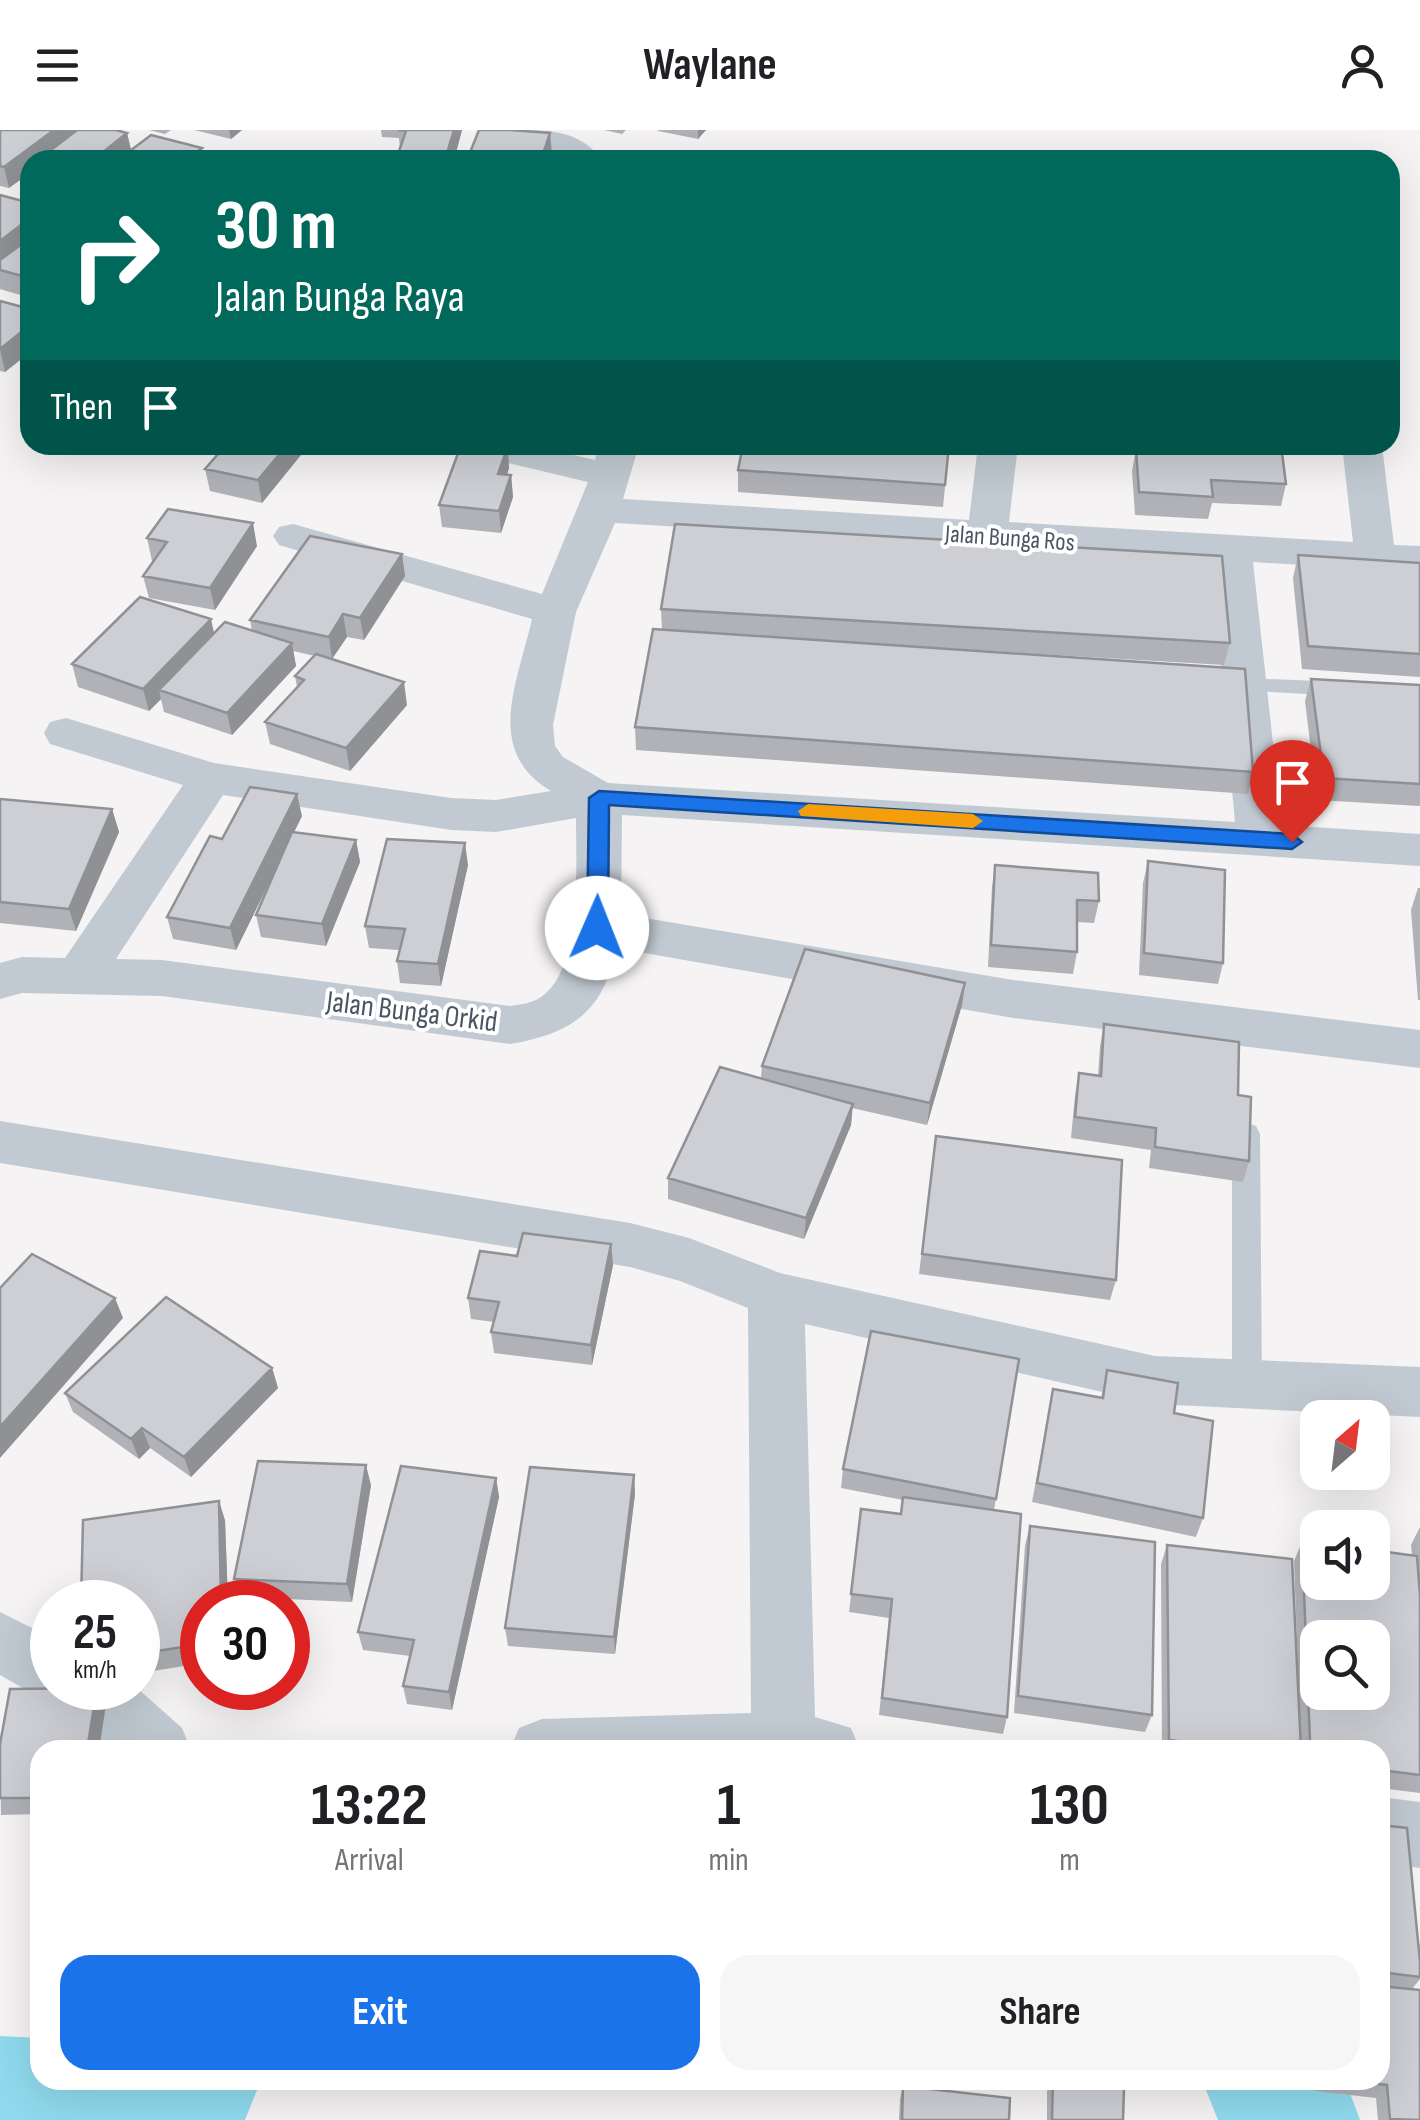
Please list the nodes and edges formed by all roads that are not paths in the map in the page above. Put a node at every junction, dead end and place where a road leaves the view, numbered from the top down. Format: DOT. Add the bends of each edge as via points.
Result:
graph roads {
  1 [pos="530,130"];
  2 [pos="573,150"];
  3 [pos="520,455"];
  4 [pos="997,455"];
  5 [pos="1363,455"];
  6 [pos="609,477"];
  7 [pos="987,535"];
  8 [pos="293,536"];
  9 [pos="1231,550"];
  10 [pos="1376,556"];
  11 [pos="1420,559"];
  12 [pos="555,612"];
  13 [pos="1244,685"];
  14 [pos="1361,689"];
  15 [pos="66,733"];
  16 [pos="211,778"];
  17 [pos="599,798"];
  18 [pos="1260,840"];
  19 [pos="1420,850"];
  20 [pos="597,928"];
  21 [pos="80,974"];
  22 [pos="0,981"];
  23 [pos="1420,1049"];
  24 [pos="1246,1113"];
  25 [pos="0,1142"];
  26 [pos="776,1296"];
  27 [pos="1246,1382"];
  28 [pos="1420,1392"];
  29 [pos="0,1641"];
  30 [pos="30,1658"];
  31 [pos="116,1710"];
  32 [pos="148,1740"];
  33 [pos="806,1740"];
  34 [pos="1390,1832"];
  35 [pos="1420,1836"];
  1 -- 2 [label="street"];
  3 -- 6 [label="street, Jalan Bunga Ros"];
  4 -- 7 [label="street"];
  5 -- 10 [label="street"];
  6 -- 7 [label="street, Jalan Bunga Ros"];
  6 -- 12 [label="street"];
  7 -- 9 [label="street, Jalan Bunga Ros"];
  8 -- 12 [label="street"];
  9 -- 10 [label="street, Jalan Bunga Ros"];
  9 -- 13 [label="street"];
  10 -- 11 [label="street, Jalan Bunga Ros"];
  12 -- 17 [label="street" via="534,706 533,748 547,768"];
  13 -- 14 [label="lane"];
  13 -- 18 [label="street"];
  15 -- 16 [label="street"];
  16 -- 17 [label="street" via="451,814 496,816"];
  16 -- 21 [label="street"];
  17 -- 18 [label="street"];
  17 -- 20 [label="street, Jalan Bunga Orkid"];
  18 -- 19 [label="street"];
  20 -- 21 [label="street, Jalan Bunga Orkid" via="571,998 543,1020 510,1024 162,978"];
  20 -- 23 [label="street" via="1013,999"];
  21 -- 22 [label="street, Jalan Bunga Orkid"];
  24 -- 27 [label="lane"];
  25 -- 26 [label="street" via="630,1246"];
  26 -- 27 [label="street" via="1155,1380"];
  26 -- 33 [label="street"];
  27 -- 28 [label="street"];
  29 -- 30 [label="street"];
  31 -- 32 [label="street"];
  34 -- 35 [label="street"];
}
